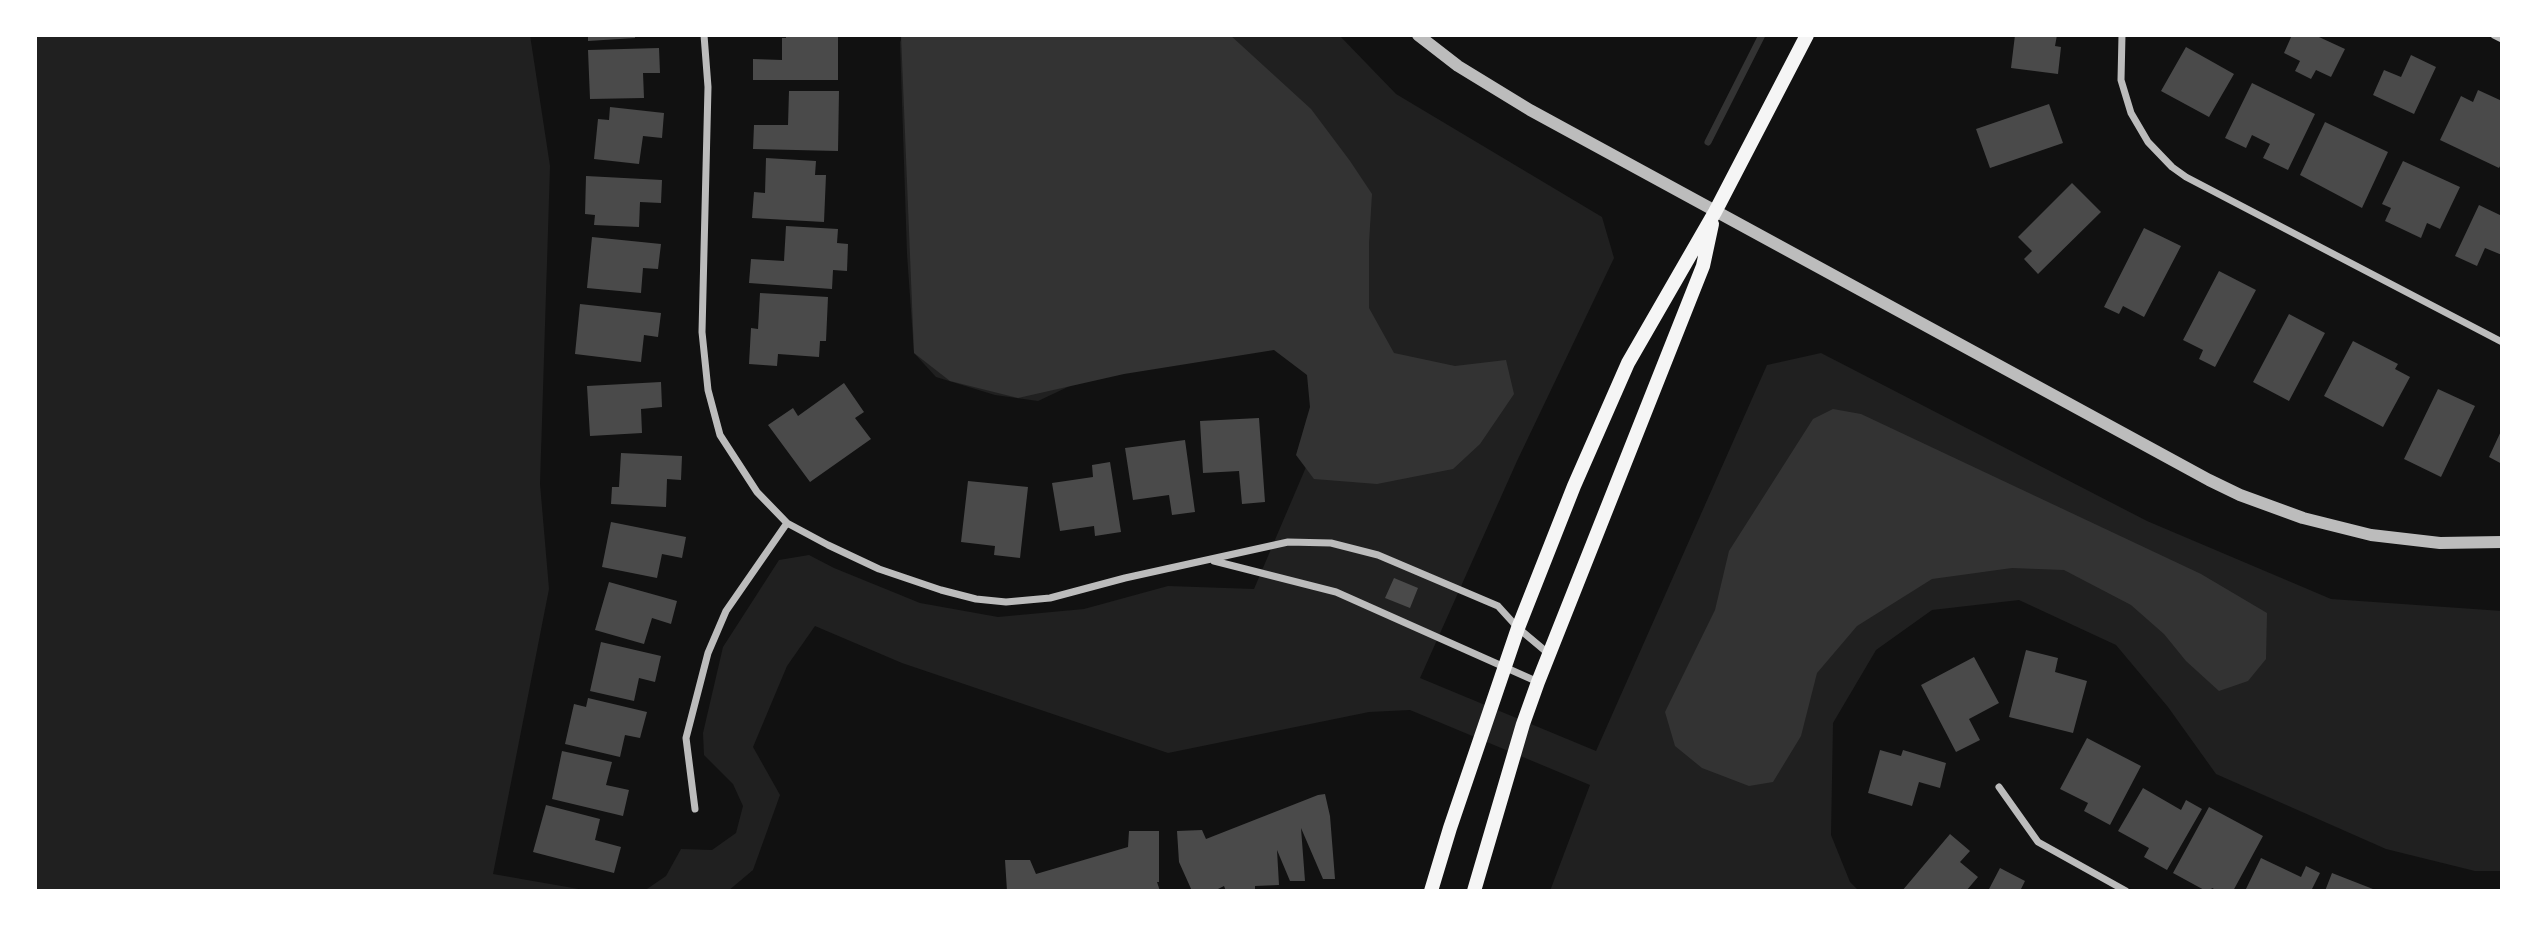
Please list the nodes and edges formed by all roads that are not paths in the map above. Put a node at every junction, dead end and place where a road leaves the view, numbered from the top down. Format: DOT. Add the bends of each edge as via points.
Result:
graph roads {
  1 [pos="704,35"];
  2 [pos="1418,35"];
  3 [pos="1807,35"];
  4 [pos="2122,35"];
  5 [pos="2494,35"];
  6 [pos="2502,39"];
  7 [pos="1715,212"];
  8 [pos="2502,342"];
  9 [pos="787,523"];
  10 [pos="2502,542"];
  11 [pos="1210,560"];
  12 [pos="1518,628"];
  13 [pos="1549,654"];
  14 [pos="1504,667"];
  15 [pos="1538,682"];
  16 [pos="1999,787"];
  17 [pos="695,808"];
  18 [pos="1431,891"];
  19 [pos="1475,891"];
  20 [pos="2126,891"];
  1 -- 9 [label="street" via="708,87 702,332 708,390 720,435 757,492"];
  2 -- 7 [label="street" via="1511,99"];
  3 -- 7 [label="main road"];
  4 -- 8 [label="street" via="2121,80 2131,113 2148,142 2172,167"];
  5 -- 6 [label="street"];
  7 -- 10 [label="street" via="2240,495 2303,518 2371,535 2440,543"];
  7 -- 12 [label="main road" via="1628,363"];
  7 -- 13 [label="main road" via="1703,266"];
  9 -- 11 [label="street" via="879,569 941,590 1006,602 1050,598"];
  9 -- 17 [label="street" via="726,611 708,653 687,738"];
  11 -- 12 [label="street" via="1288,542 1331,543 1378,555 1498,606"];
  11 -- 14 [label="street" via="1336,592"];
  12 -- 13 [label="street"];
  12 -- 14 [label="main road"];
  13 -- 15 [label="main road"];
  14 -- 15 [label="street"];
  14 -- 18 [label="main road"];
  15 -- 19 [label="main road"];
  16 -- 20 [label="street" via="2038,842"];
}
